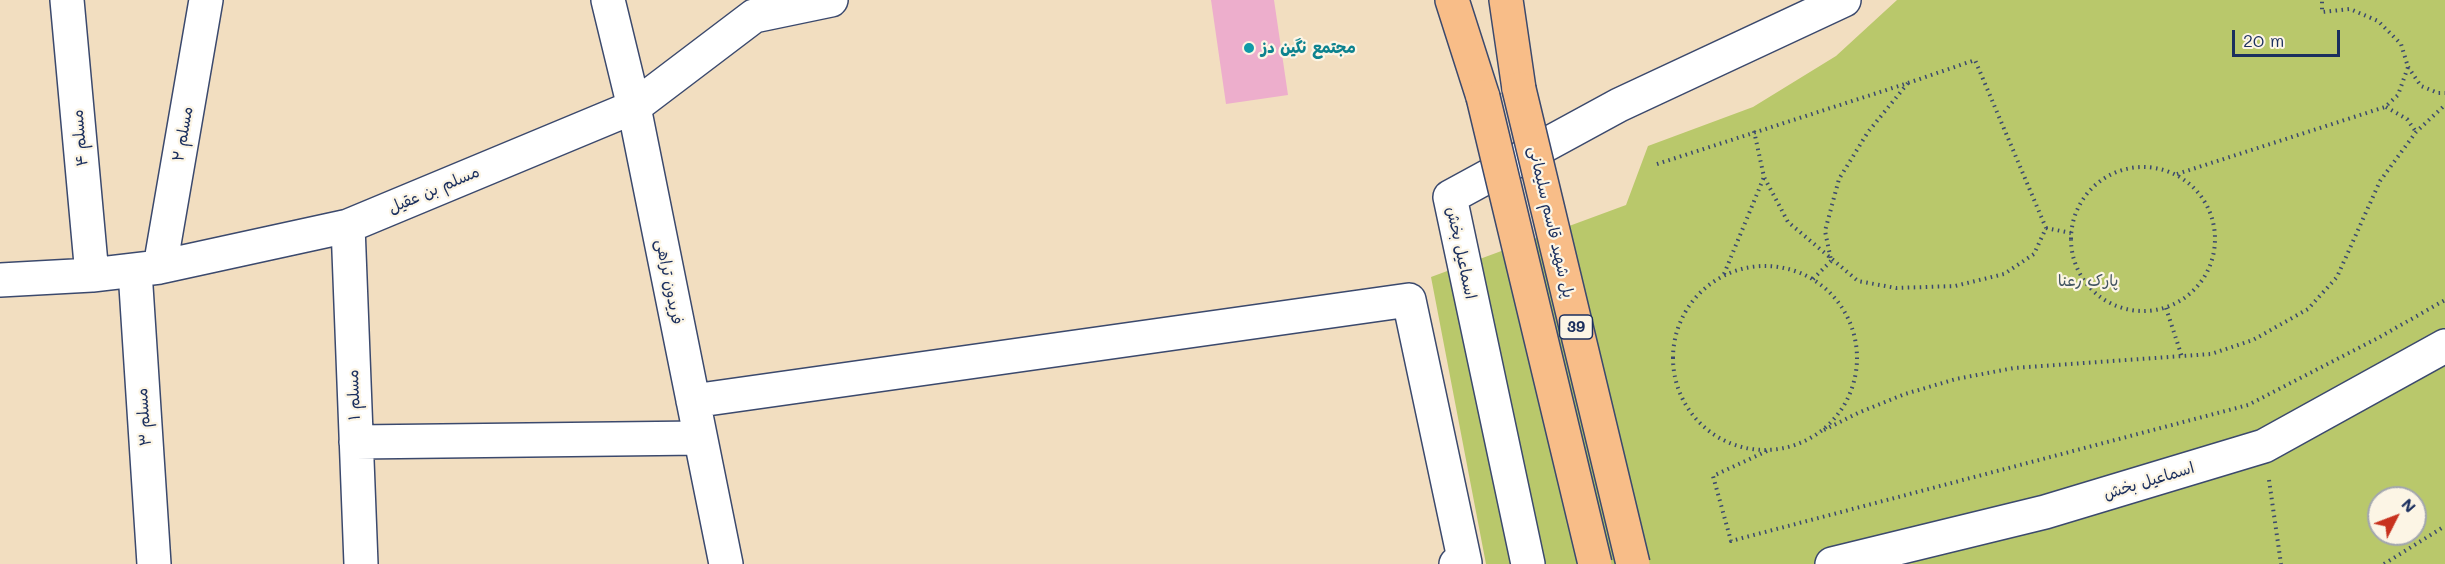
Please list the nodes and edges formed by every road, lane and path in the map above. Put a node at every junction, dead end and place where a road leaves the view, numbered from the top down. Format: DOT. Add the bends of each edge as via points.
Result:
graph roads {
  1 [pos="68,0"];
  2 [pos="206,0"];
  3 [pos="608,0"];
  4 [pos="831,0"];
  5 [pos="1452,0"];
  6 [pos="1506,0"];
  7 [pos="1844,0"];
  8 [pos="2322,0"];
  9 [pos="752,8"];
  10 [pos="2408,67"];
  11 [pos="1908,83"];
  12 [pos="2445,93"];
  13 [pos="2445,105"];
  14 [pos="634,107"];
  15 [pos="2385,107"];
  16 [pos="1754,131"];
  17 [pos="2416,132"];
  18 [pos="1657,164"];
  19 [pos="2177,174"];
  20 [pos="1764,177"];
  21 [pos="348,226"];
  22 [pos="2046,228"];
  23 [pos="2071,234"];
  24 [pos="1831,261"];
  25 [pos="148,269"];
  26 [pos="92,275"];
  27 [pos="1724,275"];
  28 [pos="1814,279"];
  29 [pos="0,280"];
  30 [pos="2445,300"];
  31 [pos="2166,308"];
  32 [pos="2445,346"];
  33 [pos="2182,357"];
  34 [pos="693,401"];
  35 [pos="1824,430"];
  36 [pos="700,438"];
  37 [pos="356,442"];
  38 [pos="2264,446"];
  39 [pos="1767,451"];
  40 [pos="2445,526"];
  41 [pos="154,564"];
  42 [pos="361,564"];
  43 [pos="726,564"];
  44 [pos="1456,564"];
  45 [pos="1528,564"];
  46 [pos="1595,564"];
  47 [pos="1633,564"];
  48 [pos="1832,564"];
  49 [pos="2281,564"];
  50 [pos="2384,564"];
  1 -- 26 [label="street, مسلم ۴"];
  2 -- 25 [label="street, مسلم ۲"];
  3 -- 14 [label="street, فریدون تراهی"];
  4 -- 9 [label="street, مسلم بن عقیل"];
  5 -- 46 [label="main road, 39, bridge" via="1484,97"];
  6 -- 47 [label="main road, پل شهید قاسم سلیمانی / 39, bridge" via="1520,89"];
  7 -- 45 [label="street, اسماعیل بخش" via="1619,105 1450,197"];
  8 -- 10 [label="path" via="2322,12 2350,9 2378,21 2401,44"];
  9 -- 14 [label="street, مسلم بن عقیل"];
  10 -- 12 [label="path" via="2421,86"];
  10 -- 15 [label="path" via="2398,95"];
  11 -- 16 [label="path"];
  11 -- 22 [label="path" via="1975,60"];
  11 -- 24 [label="path" via="1868,132 1839,179 1825,231"];
  13 -- 17 [label="path"];
  14 -- 21 [label="street, مسلم بن عقیل"];
  14 -- 34 [label="street, فریدون تراهی"];
  15 -- 17 [label="path" via="2407,118"];
  15 -- 19 [label="path"];
  16 -- 18 [label="path"];
  16 -- 20 [label="path"];
  17 -- 33 [label="path" via="2380,181 2337,277 2308,309 2253,340 2211,354"];
  19 -- 23 [label="path" via="2153,167 2129,167 2107,176 2089,190 2077,210"];
  19 -- 31 [label="path" via="2196,189 2210,209 2216,233 2214,256 2204,279 2188,297"];
  20 -- 24 [label="path" via="1788,222"];
  20 -- 27 [label="path"];
  21 -- 25 [label="street, مسلم بن عقیل"];
  21 -- 37 [label="street, مسلم ۱"];
  22 -- 23 [label="path"];
  22 -- 24 [label="path" via="2034,254 2004,274 1955,286 1896,288 1858,281"];
  23 -- 31 [label="path" via="2073,257 2083,278 2099,296 2120,307 2143,312"];
  24 -- 28 [label="path"];
  25 -- 26 [label="street, مسلم بن عقیل"];
  25 -- 41 [label="street, مسلم ۳"];
  26 -- 29 [label="street, مسلم بن عقیل"];
  27 -- 28 [label="path" via="1754,266 1783,267"];
  27 -- 39 [label="path" via="1698,293 1681,319 1673,349 1675,380 1688,408 1709,431 1736,446"];
  28 -- 35 [label="path" via="1834,297 1850,322 1858,351 1855,380 1844,408"];
  30 -- 39 [label="path" via="2248,405 1731,541 1713,476"];
  31 -- 33 [label="path"];
  32 -- 38 [label="street, اسماعیل بخش"];
  33 -- 35 [label="path" via="2066,362 1979,375 1905,394"];
  34 -- 36 [label="street, فریدون تراهی"];
  34 -- 44 [label="street" via="1409,300 1465,563"];
  35 -- 39 [label="path" via="1798,445"];
  36 -- 37 [label="street"];
  36 -- 43 [label="street, فریدون تراهی"];
  37 -- 42 [label="street, مسلم ۱"];
  38 -- 48 [label="street, اسماعیل بخش" via="2045,512"];
  38 -- 49 [label="path"];
  40 -- 50 [label="path"];
}
